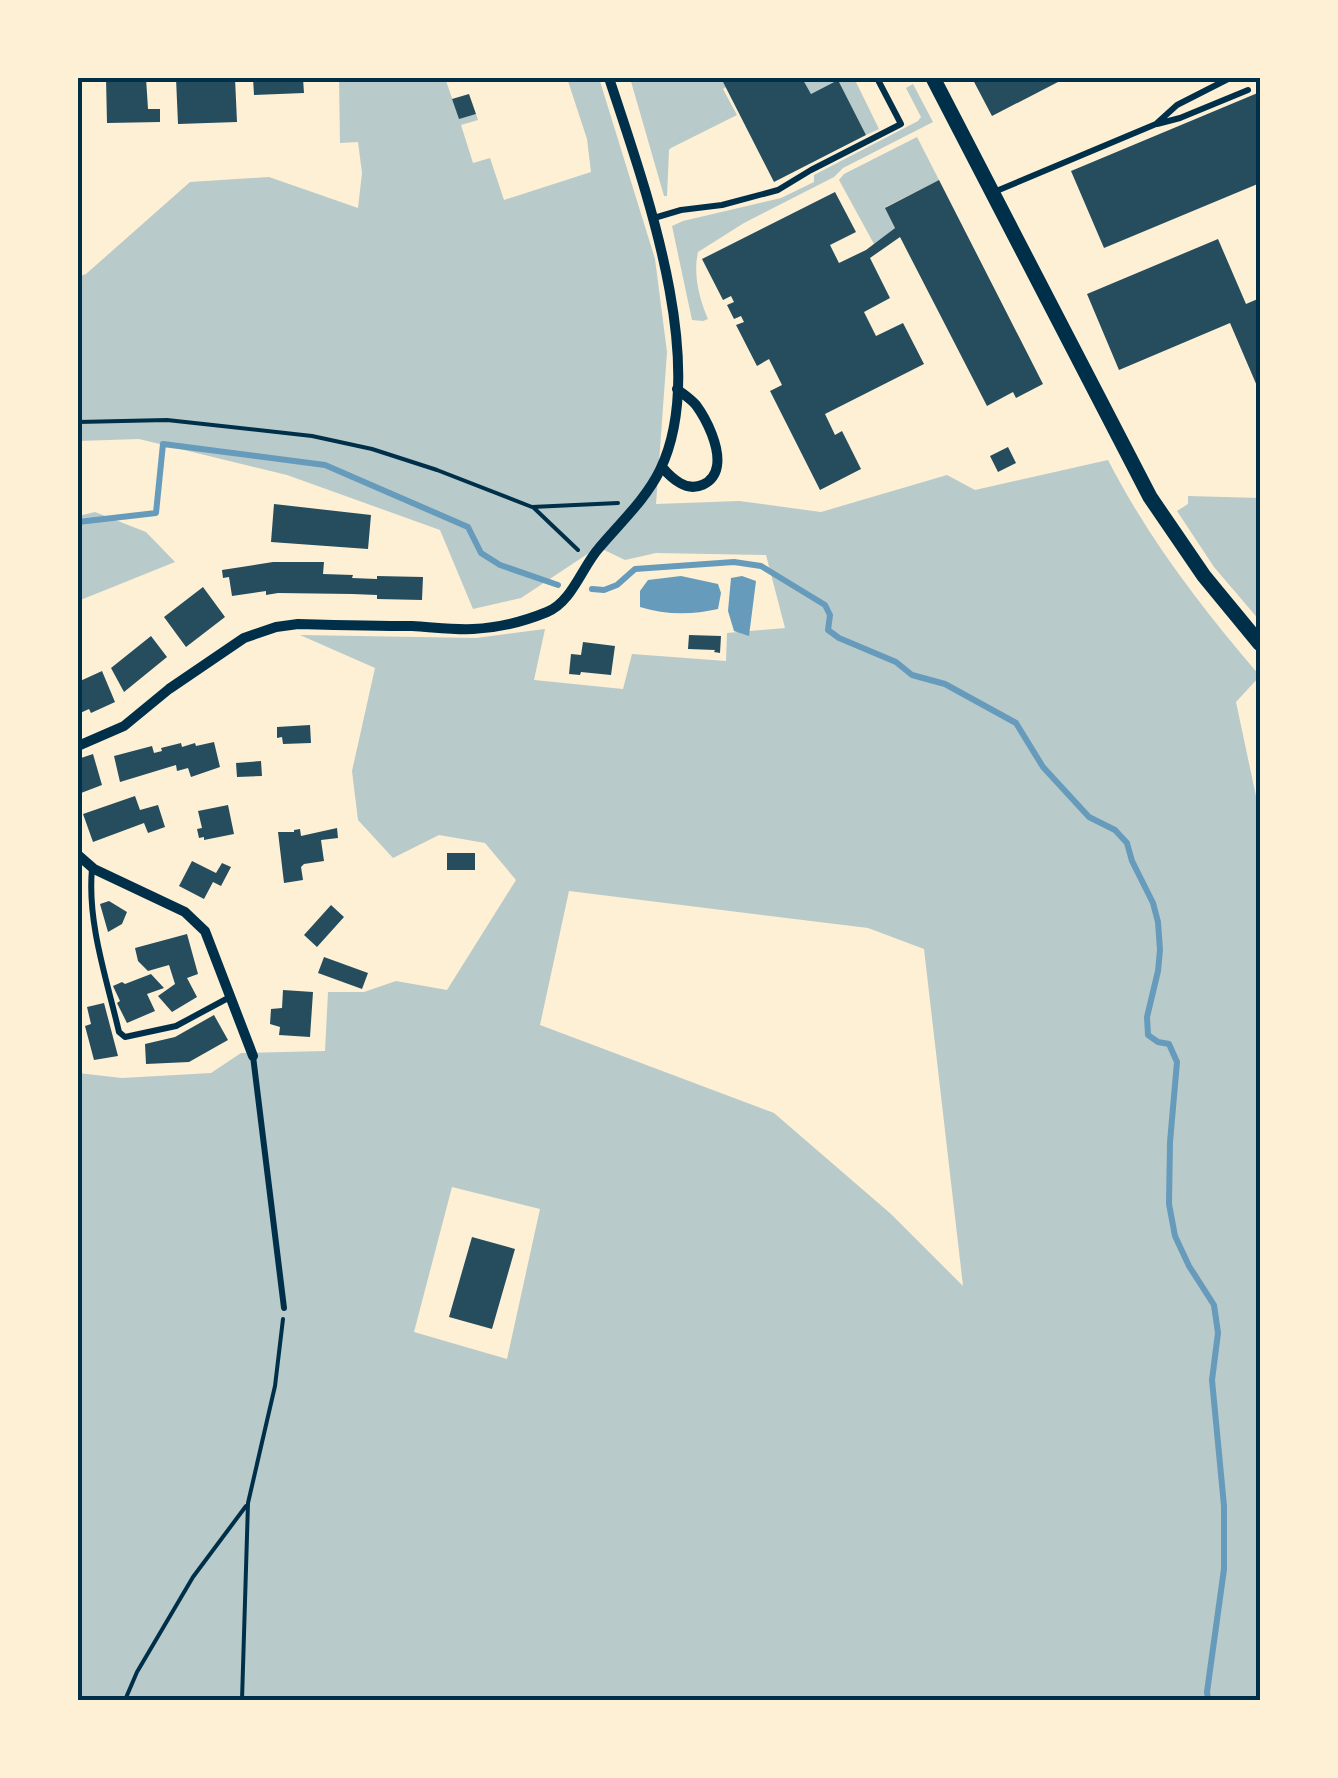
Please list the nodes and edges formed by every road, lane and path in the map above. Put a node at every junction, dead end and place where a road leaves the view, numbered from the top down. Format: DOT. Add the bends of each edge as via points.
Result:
graph roads {
  1 [pos="609,78"];
  2 [pos="877,78"];
  3 [pos="933,78"];
  4 [pos="1230,78"];
  5 [pos="1248,90"];
  6 [pos="1156,124"];
  7 [pos="992,193"];
  8 [pos="654,218"];
  9 [pos="677,389"];
  10 [pos="78,422"];
  11 [pos="662,467"];
  12 [pos="637,502"];
  13 [pos="532,507"];
  14 [pos="588,560"];
  15 [pos="1260,644"];
  16 [pos="78,746"];
  17 [pos="78,854"];
  18 [pos="92,867"];
  19 [pos="230,996"];
  20 [pos="253,1056"];
  21 [pos="284,1308"];
  22 [pos="248,1503"];
  23 [pos="124,1700"];
  24 [pos="242,1700"];
  1 -- 8 [label="street"];
  2 -- 8 [label="lane" via="901,124 778,190"];
  3 -- 7 [label="street"];
  4 -- 6 [label="lane" via="1177,105"];
  5 -- 6 [label="lane"];
  6 -- 7 [label="lane"];
  7 -- 15 [label="street" via="1150,497"];
  8 -- 9 [label="street" via="672,308"];
  9 -- 11 [label="street"];
  9 -- 11 [label="street" via="706,425 717,470 694,487"];
  10 -- 13 [label="path" via="167,420 312,436 372,449"];
  11 -- 12 [label="street"];
  12 -- 13 [label="path"];
  12 -- 14 [label="street"];
  13 -- 14 [label="path"];
  14 -- 16 [label="street" via="552,611 509,623 473,629 276,626 244,638 124,726"];
  17 -- 18 [label="street"];
  18 -- 19 [label="street" via="185,912 204,931"];
  18 -- 19 [label="lane" via="98,944 119,1032 125,1037 176,1026"];
  19 -- 20 [label="street"];
  20 -- 21 [label="lane"];
  21 -- 22 [label="path" via="275,1386"];
  22 -- 23 [label="path" via="193,1578"];
  22 -- 24 [label="path"];
}
